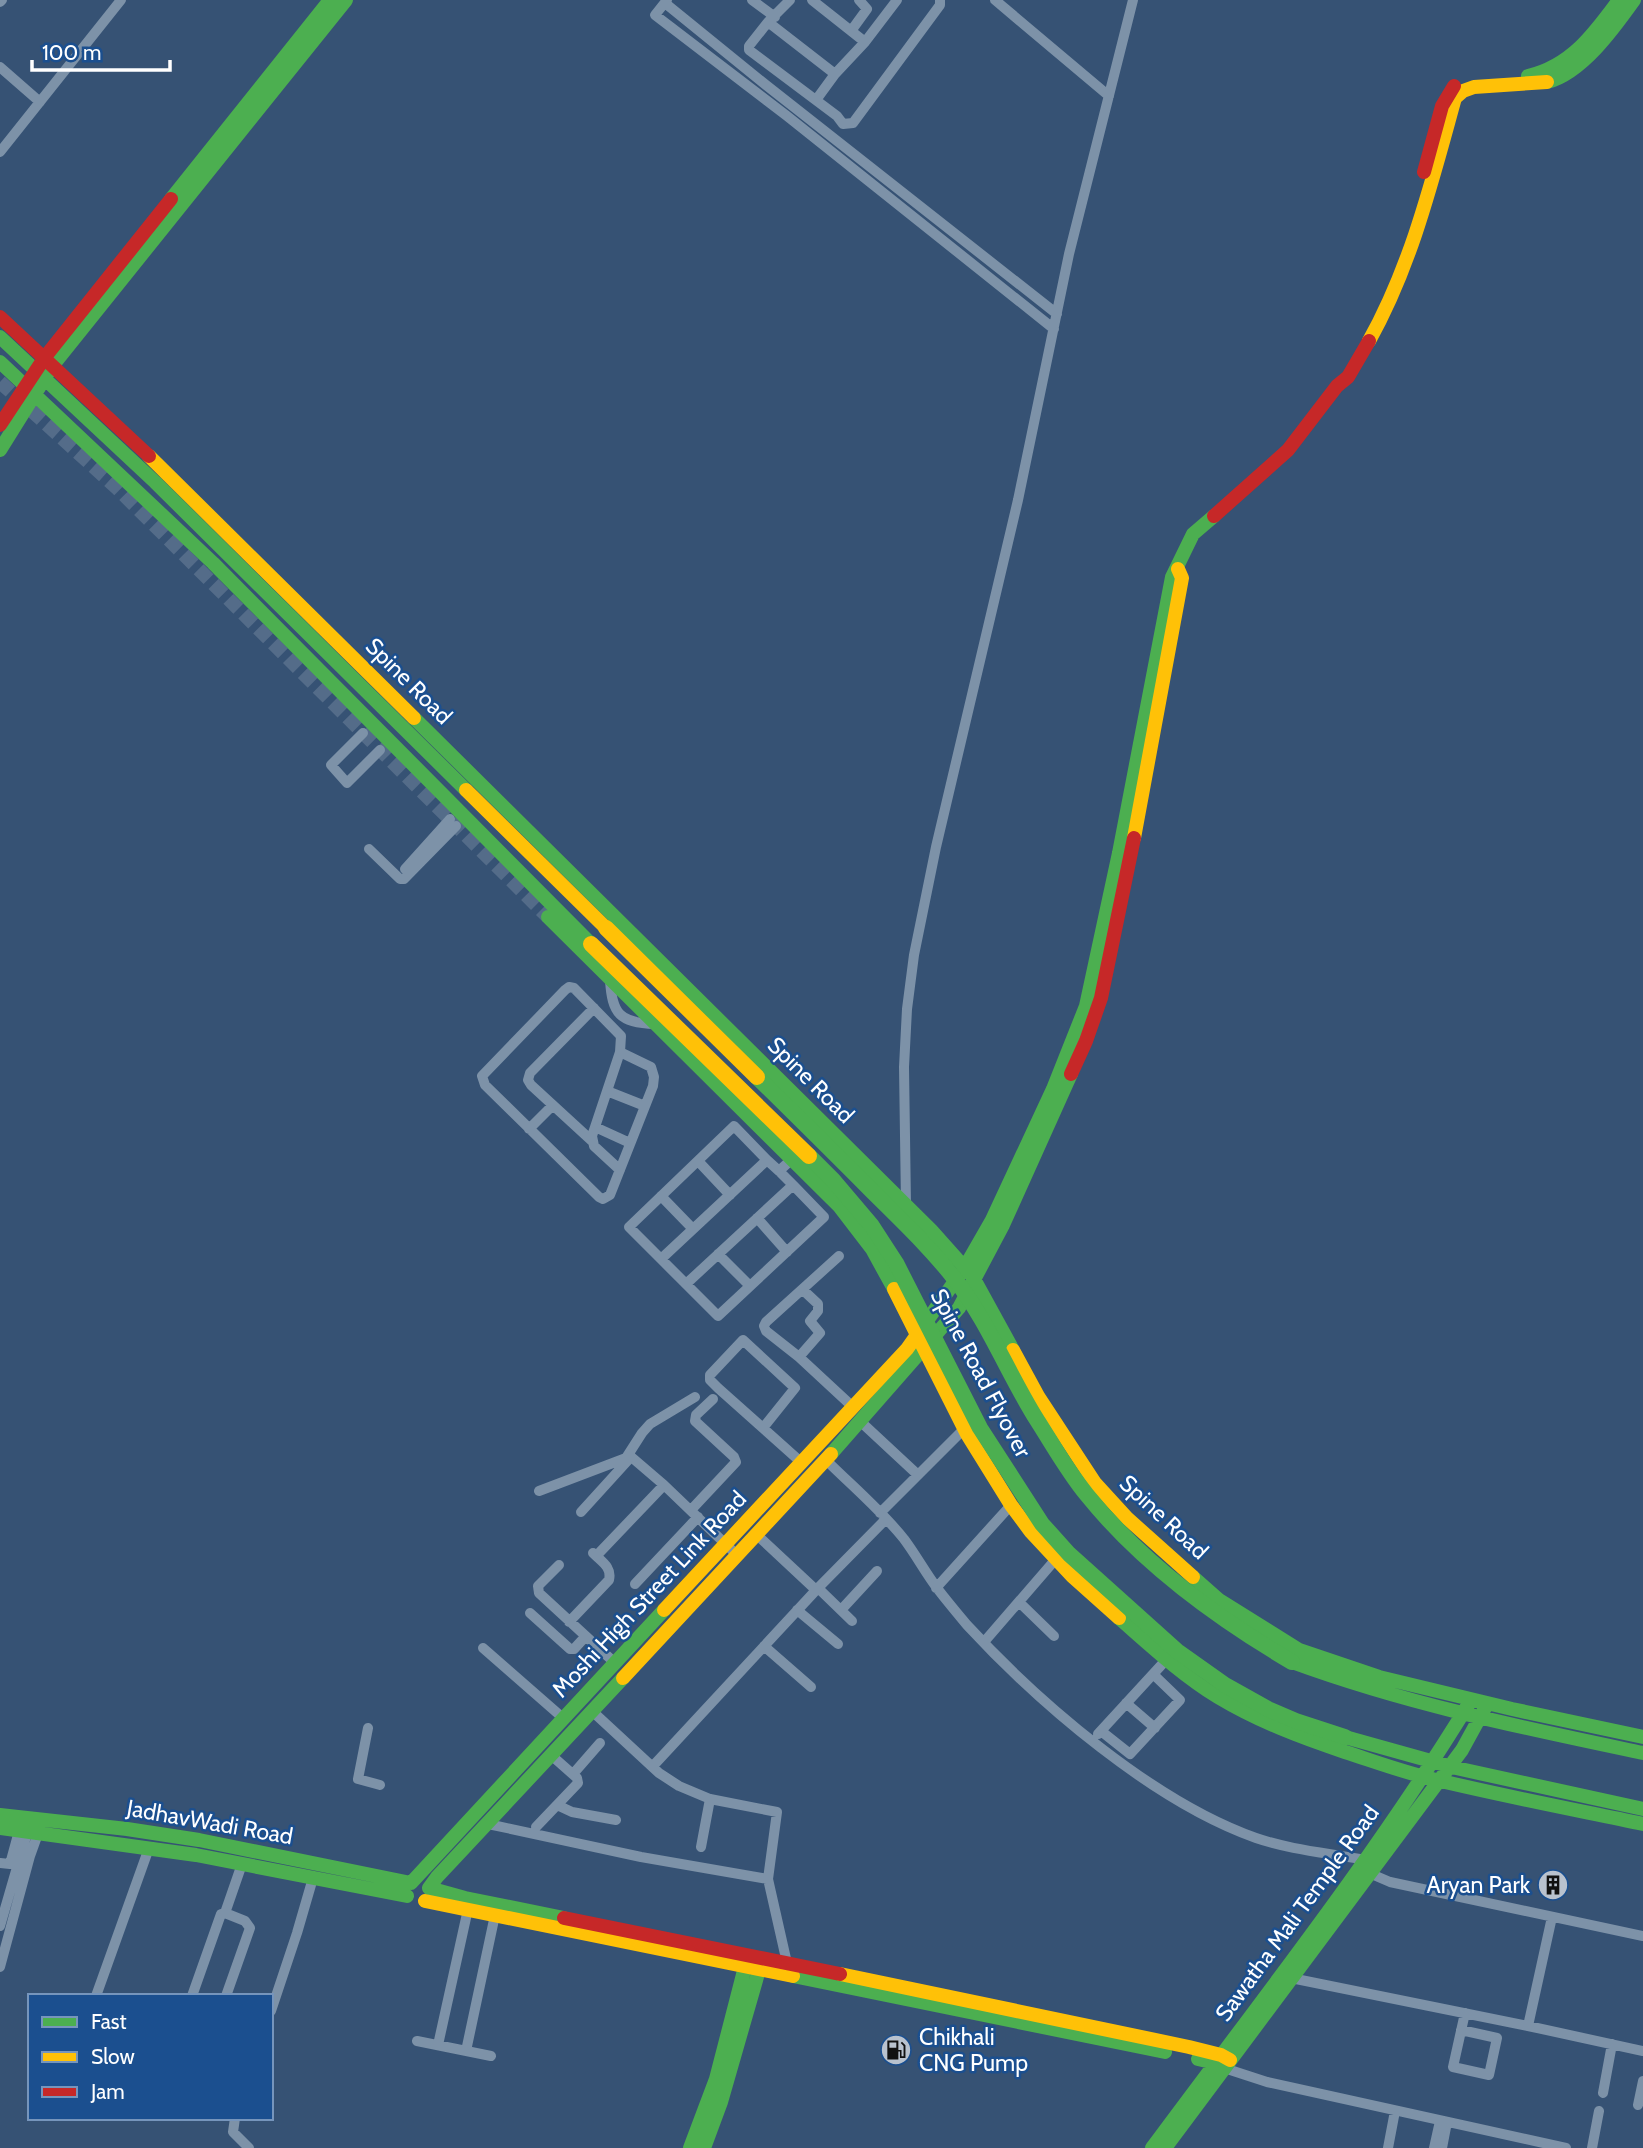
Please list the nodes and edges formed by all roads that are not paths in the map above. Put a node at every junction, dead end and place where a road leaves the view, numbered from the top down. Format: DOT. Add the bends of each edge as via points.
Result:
graph roads {
  1 [pos="121,0"];
  2 [pos="330,0"];
  3 [pos="346,0"];
  4 [pos="752,0"];
  5 [pos="790,0"];
  6 [pos="812,0"];
  7 [pos="859,0"];
  8 [pos="897,0"];
  9 [pos="995,0"];
  10 [pos="1133,0"];
  11 [pos="1619,0"];
  12 [pos="1634,0"];
  13 [pos="666,1"];
  14 [pos="937,2"];
  15 [pos="771,20"];
  16 [pos="850,31"];
  17 [pos="865,42"];
  18 [pos="0,67"];
  19 [pos="835,74"];
  20 [pos="806,93"];
  21 [pos="1109,96"];
  22 [pos="816,100"];
  23 [pos="40,102"];
  24 [pos="790,111"];
  25 [pos="0,152"];
  26 [pos="1057,314"];
  27 [pos="0,317"];
  28 [pos="1054,329"];
  29 [pos="0,337"];
  30 [pos="0,362"];
  31 [pos="45,367"];
  32 [pos="1337,386"];
  33 [pos="30,389"];
  34 [pos="0,425"];
  35 [pos="0,450"];
  36 [pos="363,733"];
  37 [pos="380,750"];
  38 [pos="369,849"];
  39 [pos="405,869"];
  40 [pos="576,889"];
  41 [pos="552,912"];
  42 [pos="610,980"];
  43 [pos="594,1008"];
  44 [pos="621,1014"];
  45 [pos="654,1024"];
  46 [pos="611,1025"];
  47 [pos="620,1052"];
  48 [pos="607,1091"];
  49 [pos="553,1105"];
  50 [pos="645,1106"];
  51 [pos="595,1127"];
  52 [pos="529,1129"];
  53 [pos="592,1141"];
  54 [pos="631,1143"];
  55 [pos="792,1159"];
  56 [pos="767,1160"];
  57 [pos="698,1161"];
  58 [pos="620,1170"];
  59 [pos="779,1171"];
  60 [pos="793,1185"];
  61 [pos="730,1195"];
  62 [pos="661,1196"];
  63 [pos="906,1205"];
  64 [pos="757,1218"];
  65 [pos="693,1229"];
  66 [pos="787,1252"];
  67 [pos="718,1254"];
  68 [pos="839,1256"];
  69 [pos="661,1259"];
  70 [pos="969,1272"];
  71 [pos="687,1284"];
  72 [pos="750,1286"];
  73 [pos="803,1290"];
  74 [pos="920,1342"];
  75 [pos="799,1357"];
  76 [pos="695,1397"];
  77 [pos="713,1399"];
  78 [pos="857,1415"];
  79 [pos="763,1428"];
  80 [pos="965,1428"];
  81 [pos="630,1456"];
  82 [pos="826,1460"];
  83 [pos="802,1463"];
  84 [pos="918,1475"];
  85 [pos="664,1485"];
  86 [pos="539,1491"];
  87 [pos="1011,1505"];
  88 [pos="581,1512"];
  89 [pos="694,1514"];
  90 [pos="883,1516"];
  91 [pos="756,1534"];
  92 [pos="731,1550"];
  93 [pos="1055,1560"];
  94 [pos="559,1565"];
  95 [pos="877,1571"];
  96 [pos="635,1584"];
  97 [pos="936,1587"];
  98 [pos="817,1589"];
  99 [pos="1019,1602"];
  100 [pos="797,1610"];
  101 [pos="841,1610"];
  102 [pos="530,1614"];
  103 [pos="852,1621"];
  104 [pos="569,1622"];
  105 [pos="1054,1636"];
  106 [pos="585,1637"];
  107 [pos="984,1642"];
  108 [pos="838,1644"];
  109 [pos="764,1646"];
  110 [pos="483,1648"];
  111 [pos="1166,1660"];
  112 [pos="615,1663"];
  113 [pos="1153,1674"];
  114 [pos="811,1687"];
  115 [pos="1427,1698"];
  116 [pos="1471,1699"];
  117 [pos="1126,1703"];
  118 [pos="1483,1711"];
  119 [pos="1463,1714"];
  120 [pos="576,1716"];
  121 [pos="368,1728"];
  122 [pos="1155,1728"];
  123 [pos="1101,1731"];
  124 [pos="1643,1737"];
  125 [pos="1093,1740"];
  126 [pos="600,1744"];
  127 [pos="1643,1753"];
  128 [pos="551,1755"];
  129 [pos="1441,1765"];
  130 [pos="653,1766"];
  131 [pos="573,1774"];
  132 [pos="1432,1779"];
  133 [pos="380,1785"];
  134 [pos="710,1799"];
  135 [pos="557,1805"];
  136 [pos="1643,1809"];
  137 [pos="0,1815"];
  138 [pos="616,1819"];
  139 [pos="488,1824"];
  140 [pos="1643,1824"];
  141 [pos="32,1827"];
  142 [pos="536,1827"];
  143 [pos="0,1828"];
  144 [pos="701,1847"];
  145 [pos="149,1848"];
  146 [pos="0,1863"];
  147 [pos="242,1864"];
  148 [pos="1367,1866"];
  149 [pos="313,1878"];
  150 [pos="768,1879"];
  151 [pos="409,1889"];
  152 [pos="427,1895"];
  153 [pos="468,1909"];
  154 [pos="225,1913"];
  155 [pos="495,1915"];
  156 [pos="1552,1917"];
  157 [pos="0,1926"];
  158 [pos="1643,1936"];
  159 [pos="753,1962"];
  160 [pos="787,1963"];
  161 [pos="0,1967"];
  162 [pos="1291,1978"];
  163 [pos="97,1994"];
  164 [pos="193,1994"];
  165 [pos="227,1994"];
  166 [pos="273,2005"];
  167 [pos="1465,2013"];
  168 [pos="1528,2026"];
  169 [pos="1461,2029"];
  170 [pos="417,2041"];
  171 [pos="1612,2044"];
  172 [pos="438,2045"];
  173 [pos="466,2051"];
  174 [pos="1643,2051"];
  175 [pos="491,2056"];
  176 [pos="1223,2061"];
  177 [pos="1643,2081"];
  178 [pos="1603,2093"];
  179 [pos="1638,2105"];
  180 [pos="1395,2111"];
  181 [pos="1599,2111"];
  182 [pos="235,2120"];
  183 [pos="1443,2122"];
  184 [pos="1510,2136"];
  185 [pos="249,2148"];
  186 [pos="690,2148"];
  187 [pos="704,2148"];
  188 [pos="1152,2148"];
  189 [pos="1165,2148"];
  190 [pos="1388,2148"];
  191 [pos="1434,2148"];
  192 [pos="1442,2148"];
  193 [pos="1507,2148"];
  194 [pos="1566,2148"];
  195 [pos="1592,2148"];
  1 -- 23 [label="street"];
  2 -- 31 [label="street"];
  3 -- 31 [label="street"];
  4 -- 15 [label="street"];
  5 -- 15 [label="street"];
  6 -- 16 [label="street"];
  7 -- 16 [label="street" via="867,9"];
  8 -- 17 [label="street"];
  9 -- 21 [label="street"];
  10 -- 21 [label="street"];
  11 -- 32 [label="street" via="1577,52 1551,70 1527,76 1471,78 1452,87 1396,261"];
  12 -- 32 [label="street" via="1578,64 1555,80 1469,87 1455,98 1404,265 1367,345 1344,383"];
  13 -- 24 [label="street"];
  13 -- 24 [label="street" via="655,15"];
  14 -- 22 [label="street" via="853,123 843,124"];
  15 -- 19 [label="street"];
  15 -- 20 [label="street" via="749,50"];
  16 -- 17 [label="street"];
  17 -- 19 [label="street"];
  18 -- 23 [label="street"];
  19 -- 22 [label="street"];
  20 -- 22 [label="street"];
  20 -- 24 [label="street"];
  21 -- 26 [label="street"];
  23 -- 25 [label="street"];
  24 -- 26 [label="street"];
  24 -- 28 [label="street"];
  26 -- 28 [label="street"];
  27 -- 31 [label="street, Spine Road"];
  28 -- 63 [label="street" via="915,955 904,1067"];
  29 -- 31 [label="street, Spine Road"];
  30 -- 33 [label="street"];
  31 -- 33 [label="street"];
  31 -- 40 [label="street, Spine Road"];
  32 -- 70 [label="street, Moshi High Street Link Road" via="1288,450 1185,544 1178,569 1180,591 1133,813 1086,1006"];
  33 -- 34 [label="street"];
  33 -- 35 [label="street"];
  33 -- 41 [label="street" via="169,521"];
  36 -- 37 [label="street" via="331,765 347,783"];
  38 -- 39 [label="street" via="404,879 453,823"];
  40 -- 63 [label="street, Spine Road"];
  40 -- 115 [label="street, Spine Road Flyover, bridge" via="606,928 940,1261 975,1309 1057,1451 1107,1518 1211,1610 1292,1662 1333,1678"];
  41 -- 42 [label="street"];
  41 -- 129 [label="street, Spine Road Flyover, bridge" via="591,944 833,1180 872,1226 896,1263 979,1428 1042,1524 1069,1554 1202,1670 1268,1709"];
  42 -- 44 [label="street" via="612,1002"];
  42 -- 45 [label="street"];
  43 -- 46 [label="street"];
  43 -- 49 [label="street" via="530,1073 531,1085"];
  43 -- 52 [label="street" via="569,987 482,1076 485,1085"];
  44 -- 45 [label="street" via="637,1024"];
  44 -- 46 [label="street"];
  45 -- 55 [label="street"];
  46 -- 47 [label="street" via="621,1036"];
  47 -- 48 [label="street"];
  47 -- 50 [label="street" via="654,1072"];
  48 -- 50 [label="street"];
  48 -- 51 [label="street"];
  49 -- 52 [label="street"];
  49 -- 53 [label="street"];
  50 -- 54 [label="street"];
  51 -- 53 [label="street"];
  51 -- 54 [label="street"];
  52 -- 58 [label="street" via="603,1199 610,1195"];
  53 -- 58 [label="street"];
  54 -- 58 [label="street"];
  55 -- 59 [label="street"];
  55 -- 74 [label="street" via="839,1206 872,1249"];
  56 -- 57 [label="street" via="734,1126"];
  56 -- 59 [label="street"];
  56 -- 61 [label="street"];
  57 -- 61 [label="street"];
  57 -- 62 [label="street"];
  59 -- 60 [label="street"];
  60 -- 64 [label="street"];
  60 -- 66 [label="street" via="824,1217"];
  61 -- 65 [label="street"];
  62 -- 65 [label="street"];
  62 -- 69 [label="street" via="629,1227"];
  63 -- 70 [label="street, Spine Road"];
  64 -- 66 [label="street"];
  64 -- 67 [label="street"];
  65 -- 69 [label="street"];
  66 -- 72 [label="street"];
  67 -- 71 [label="street"];
  67 -- 72 [label="street"];
  68 -- 73 [label="street"];
  69 -- 71 [label="street"];
  70 -- 74 [label="street, Moshi High Street Link Road"];
  70 -- 115 [label="street, Spine Road" via="1054,1421 1095,1483 1127,1518 1219,1600 1260,1628 1298,1650"];
  71 -- 72 [label="street" via="718,1316"];
  73 -- 75 [label="street" via="818,1304 810,1321 820,1333"];
  73 -- 75 [label="street" via="764,1326"];
  74 -- 78 [label="street, Moshi High Street Link Road"];
  74 -- 80 [label="street"];
  75 -- 78 [label="street"];
  76 -- 81 [label="street" via="650,1424"];
  77 -- 89 [label="street" via="695,1421 736,1462"];
  78 -- 82 [label="street, Moshi High Street Link Road"];
  78 -- 83 [label="street, Moshi High Street Link Road"];
  78 -- 84 [label="street"];
  79 -- 79 [label="street" via="795,1388 743,1340 709,1380"];
  79 -- 83 [label="street"];
  80 -- 84 [label="street"];
  80 -- 87 [label="street"];
  81 -- 85 [label="street"];
  81 -- 86 [label="street"];
  81 -- 88 [label="street"];
  82 -- 90 [label="street"];
  82 -- 91 [label="street, Moshi High Street Link Road"];
  83 -- 92 [label="street, Moshi High Street Link Road"];
  84 -- 90 [label="street"];
  85 -- 89 [label="street"];
  85 -- 104 [label="street" via="597,1553 609,1568 609,1580"];
  87 -- 93 [label="street"];
  87 -- 97 [label="street"];
  89 -- 92 [label="street"];
  89 -- 96 [label="street"];
  90 -- 97 [label="street"];
  90 -- 98 [label="street"];
  91 -- 92 [label="street, Moshi High Street Link Road"];
  91 -- 98 [label="street"];
  92 -- 112 [label="street, Moshi High Street Link Road"];
  92 -- 120 [label="street, Moshi High Street Link Road"];
  93 -- 99 [label="street"];
  93 -- 111 [label="street"];
  94 -- 104 [label="street" via="537,1590"];
  95 -- 101 [label="street"];
  97 -- 107 [label="street"];
  98 -- 100 [label="street"];
  98 -- 101 [label="street"];
  99 -- 105 [label="street"];
  99 -- 107 [label="street"];
  100 -- 108 [label="street"];
  100 -- 109 [label="street"];
  101 -- 103 [label="street"];
  102 -- 106 [label="street" via="570,1649"];
  104 -- 106 [label="street"];
  106 -- 112 [label="street"];
  107 -- 125 [label="street"];
  109 -- 114 [label="street"];
  109 -- 130 [label="street"];
  110 -- 120 [label="street"];
  111 -- 113 [label="street"];
  111 -- 132 [label="street" via="1262,1721"];
  112 -- 120 [label="street, Moshi High Street Link Road"];
  113 -- 117 [label="street"];
  113 -- 122 [label="street" via="1180,1700"];
  115 -- 116 [label="street, Spine Road"];
  115 -- 119 [label="street, Spine Road Flyover"];
  116 -- 118 [label="street, Spine Road"];
  116 -- 119 [label="street, Sawatha Mali Temple Road"];
  117 -- 122 [label="street"];
  117 -- 123 [label="street"];
  118 -- 119 [label="street, Spine Road"];
  118 -- 124 [label="street, Spine Road"];
  118 -- 127 [label="street, Spine Road"];
  118 -- 129 [label="street, Sawatha Mali Temple Road" via="1462,1750"];
  119 -- 129 [label="street, Sawatha Mali Temple Road"];
  120 -- 128 [label="street, Moshi High Street Link Road"];
  120 -- 130 [label="street"];
  120 -- 151 [label="street, Moshi High Street Link Road"];
  121 -- 133 [label="street" via="358,1779"];
  122 -- 123 [label="street" via="1130,1754"];
  123 -- 125 [label="street"];
  125 -- 148 [label="street" via="1164,1791 1229,1827"];
  126 -- 131 [label="street"];
  128 -- 131 [label="street"];
  128 -- 139 [label="street, Moshi High Street Link Road"];
  129 -- 132 [label="street, Sawatha Mali Temple Road"];
  129 -- 136 [label="street"];
  130 -- 134 [label="street" via="679,1786"];
  131 -- 135 [label="street" via="578,1783"];
  132 -- 140 [label="street"];
  132 -- 148 [label="street, Sawatha Mali Temple Road"];
  134 -- 144 [label="street"];
  134 -- 150 [label="street" via="777,1812"];
  135 -- 138 [label="street"];
  135 -- 142 [label="street"];
  137 -- 141 [label="street, JadhavWadi Road"];
  139 -- 150 [label="street"];
  139 -- 152 [label="street, Moshi High Street Link Road" via="437,1877"];
  141 -- 143 [label="street, JadhavWadi Road"];
  141 -- 145 [label="street, JadhavWadi Road"];
  141 -- 146 [label="street" via="10,1864"];
  141 -- 151 [label="street, JadhavWadi Road" via="127,1829 199,1840"];
  141 -- 157 [label="street"];
  141 -- 161 [label="street" via="30,1856"];
  145 -- 147 [label="street, JadhavWadi Road"];
  145 -- 163 [label="street"];
  147 -- 149 [label="street, JadhavWadi Road"];
  147 -- 154 [label="street"];
  148 -- 156 [label="street" via="1390,1882"];
  148 -- 162 [label="street, Sawatha Mali Temple Road"];
  148 -- 176 [label="street, Sawatha Mali Temple Road"];
  149 -- 151 [label="street, JadhavWadi Road"];
  149 -- 166 [label="street"];
  150 -- 160 [label="street"];
  151 -- 152 [label="street, JadhavWadi Road" via="415,1903"];
  152 -- 153 [label="street"];
  152 -- 159 [label="street" via="465,1898"];
  153 -- 155 [label="street"];
  153 -- 172 [label="street"];
  154 -- 164 [label="street"];
  154 -- 165 [label="street" via="250,1928"];
  155 -- 159 [label="street"];
  155 -- 173 [label="street"];
  156 -- 158 [label="street"];
  156 -- 168 [label="street"];
  159 -- 160 [label="street"];
  159 -- 176 [label="street"];
  159 -- 186 [label="street"];
  159 -- 187 [label="street" via="721,2102"];
  160 -- 176 [label="street"];
  162 -- 167 [label="street"];
  162 -- 176 [label="street, Sawatha Mali Temple Road"];
  167 -- 168 [label="street"];
  167 -- 169 [label="street"];
  168 -- 171 [label="street"];
  169 -- 169 [label="street" via="1453,2067 1489,2075 1497,2038"];
  170 -- 172 [label="street"];
  171 -- 174 [label="street"];
  171 -- 178 [label="street"];
  172 -- 173 [label="street"];
  173 -- 175 [label="street"];
  176 -- 180 [label="street" via="1267,2082"];
  176 -- 188 [label="street, Sawatha Mali Temple Road"];
  176 -- 189 [label="street, Sawatha Mali Temple Road"];
  177 -- 179 [label="street"];
  180 -- 183 [label="street"];
  180 -- 190 [label="street"];
  181 -- 195 [label="street"];
  182 -- 185 [label="street" via="233,2132"];
  183 -- 184 [label="street"];
  183 -- 191 [label="street"];
  183 -- 192 [label="street"];
  184 -- 193 [label="street"];
  184 -- 194 [label="street"];
}
